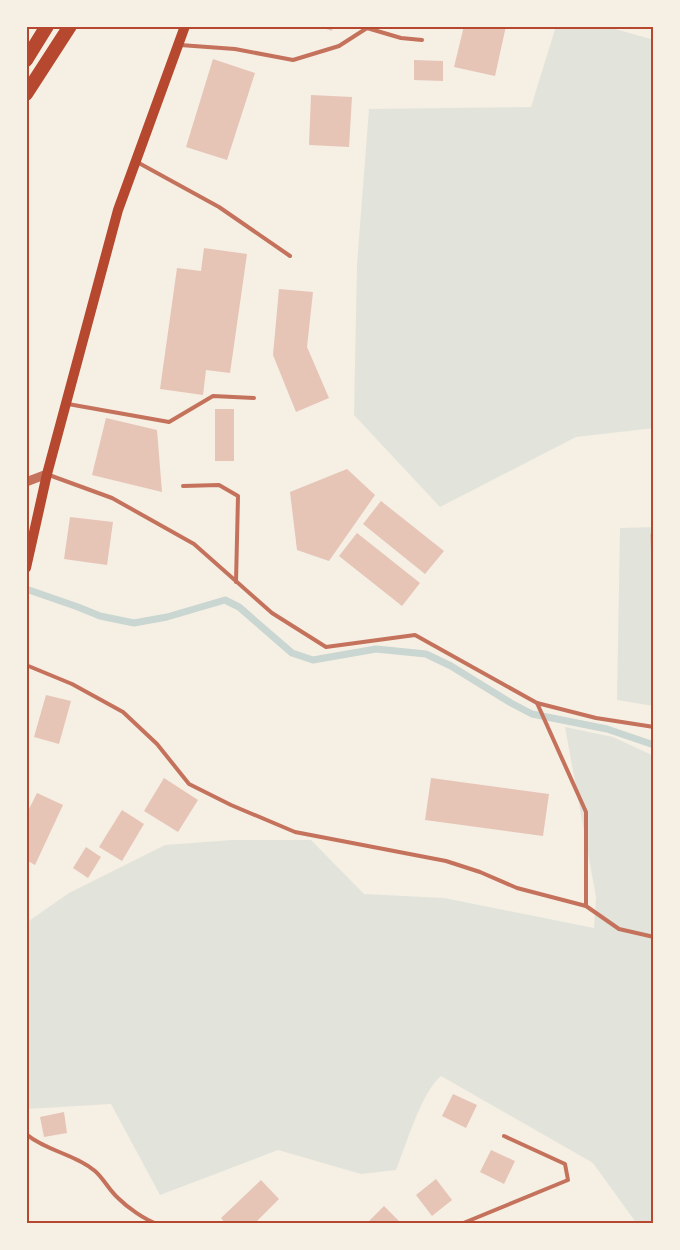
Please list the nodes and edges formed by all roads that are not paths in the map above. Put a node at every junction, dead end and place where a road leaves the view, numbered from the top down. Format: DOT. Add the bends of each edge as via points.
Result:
graph roads {
  1 [pos="47,26"];
  2 [pos="70,26"];
  3 [pos="185,26"];
  4 [pos="422,40"];
  5 [pos="178,45"];
  6 [pos="26,60"];
  7 [pos="26,94"];
  8 [pos="135,161"];
  9 [pos="290,256"];
  10 [pos="254,398"];
  11 [pos="66,404"];
  12 [pos="46,474"];
  13 [pos="26,482"];
  14 [pos="183,486"];
  15 [pos="26,568"];
  16 [pos="236,582"];
  17 [pos="26,665"];
  18 [pos="538,705"];
  19 [pos="654,727"];
  20 [pos="586,906"];
  21 [pos="654,936"];
  22 [pos="26,1134"];
  23 [pos="504,1136"];
  24 [pos="157,1224"];
  25 [pos="460,1224"];
  1 -- 6 [label="highway"];
  2 -- 7 [label="highway"];
  3 -- 5 [label="main road"];
  4 -- 5 [label="lane" via="367,28 339,46 293,60 236,49"];
  5 -- 8 [label="main road"];
  8 -- 9 [label="lane" via="219,207"];
  8 -- 11 [label="main road" via="118,210"];
  10 -- 11 [label="lane" via="213,396 169,422"];
  11 -- 12 [label="main road"];
  12 -- 13 [label="street"];
  12 -- 15 [label="main road"];
  12 -- 16 [label="lane" via="112,498 194,544"];
  14 -- 16 [label="lane" via="219,486 238,496"];
  16 -- 18 [label="lane" via="272,613 326,647 415,635"];
  17 -- 20 [label="lane" via="72,684 123,712 157,744 188,784 231,805 295,832 446,861 517,888"];
  18 -- 19 [label="lane"];
  18 -- 20 [label="lane" via="586,812"];
  20 -- 21 [label="lane" via="619,929"];
  22 -- 24 [label="lane" via="95,1172 118,1199"];
  23 -- 25 [label="lane" via="565,1164 568,1180"];
}
